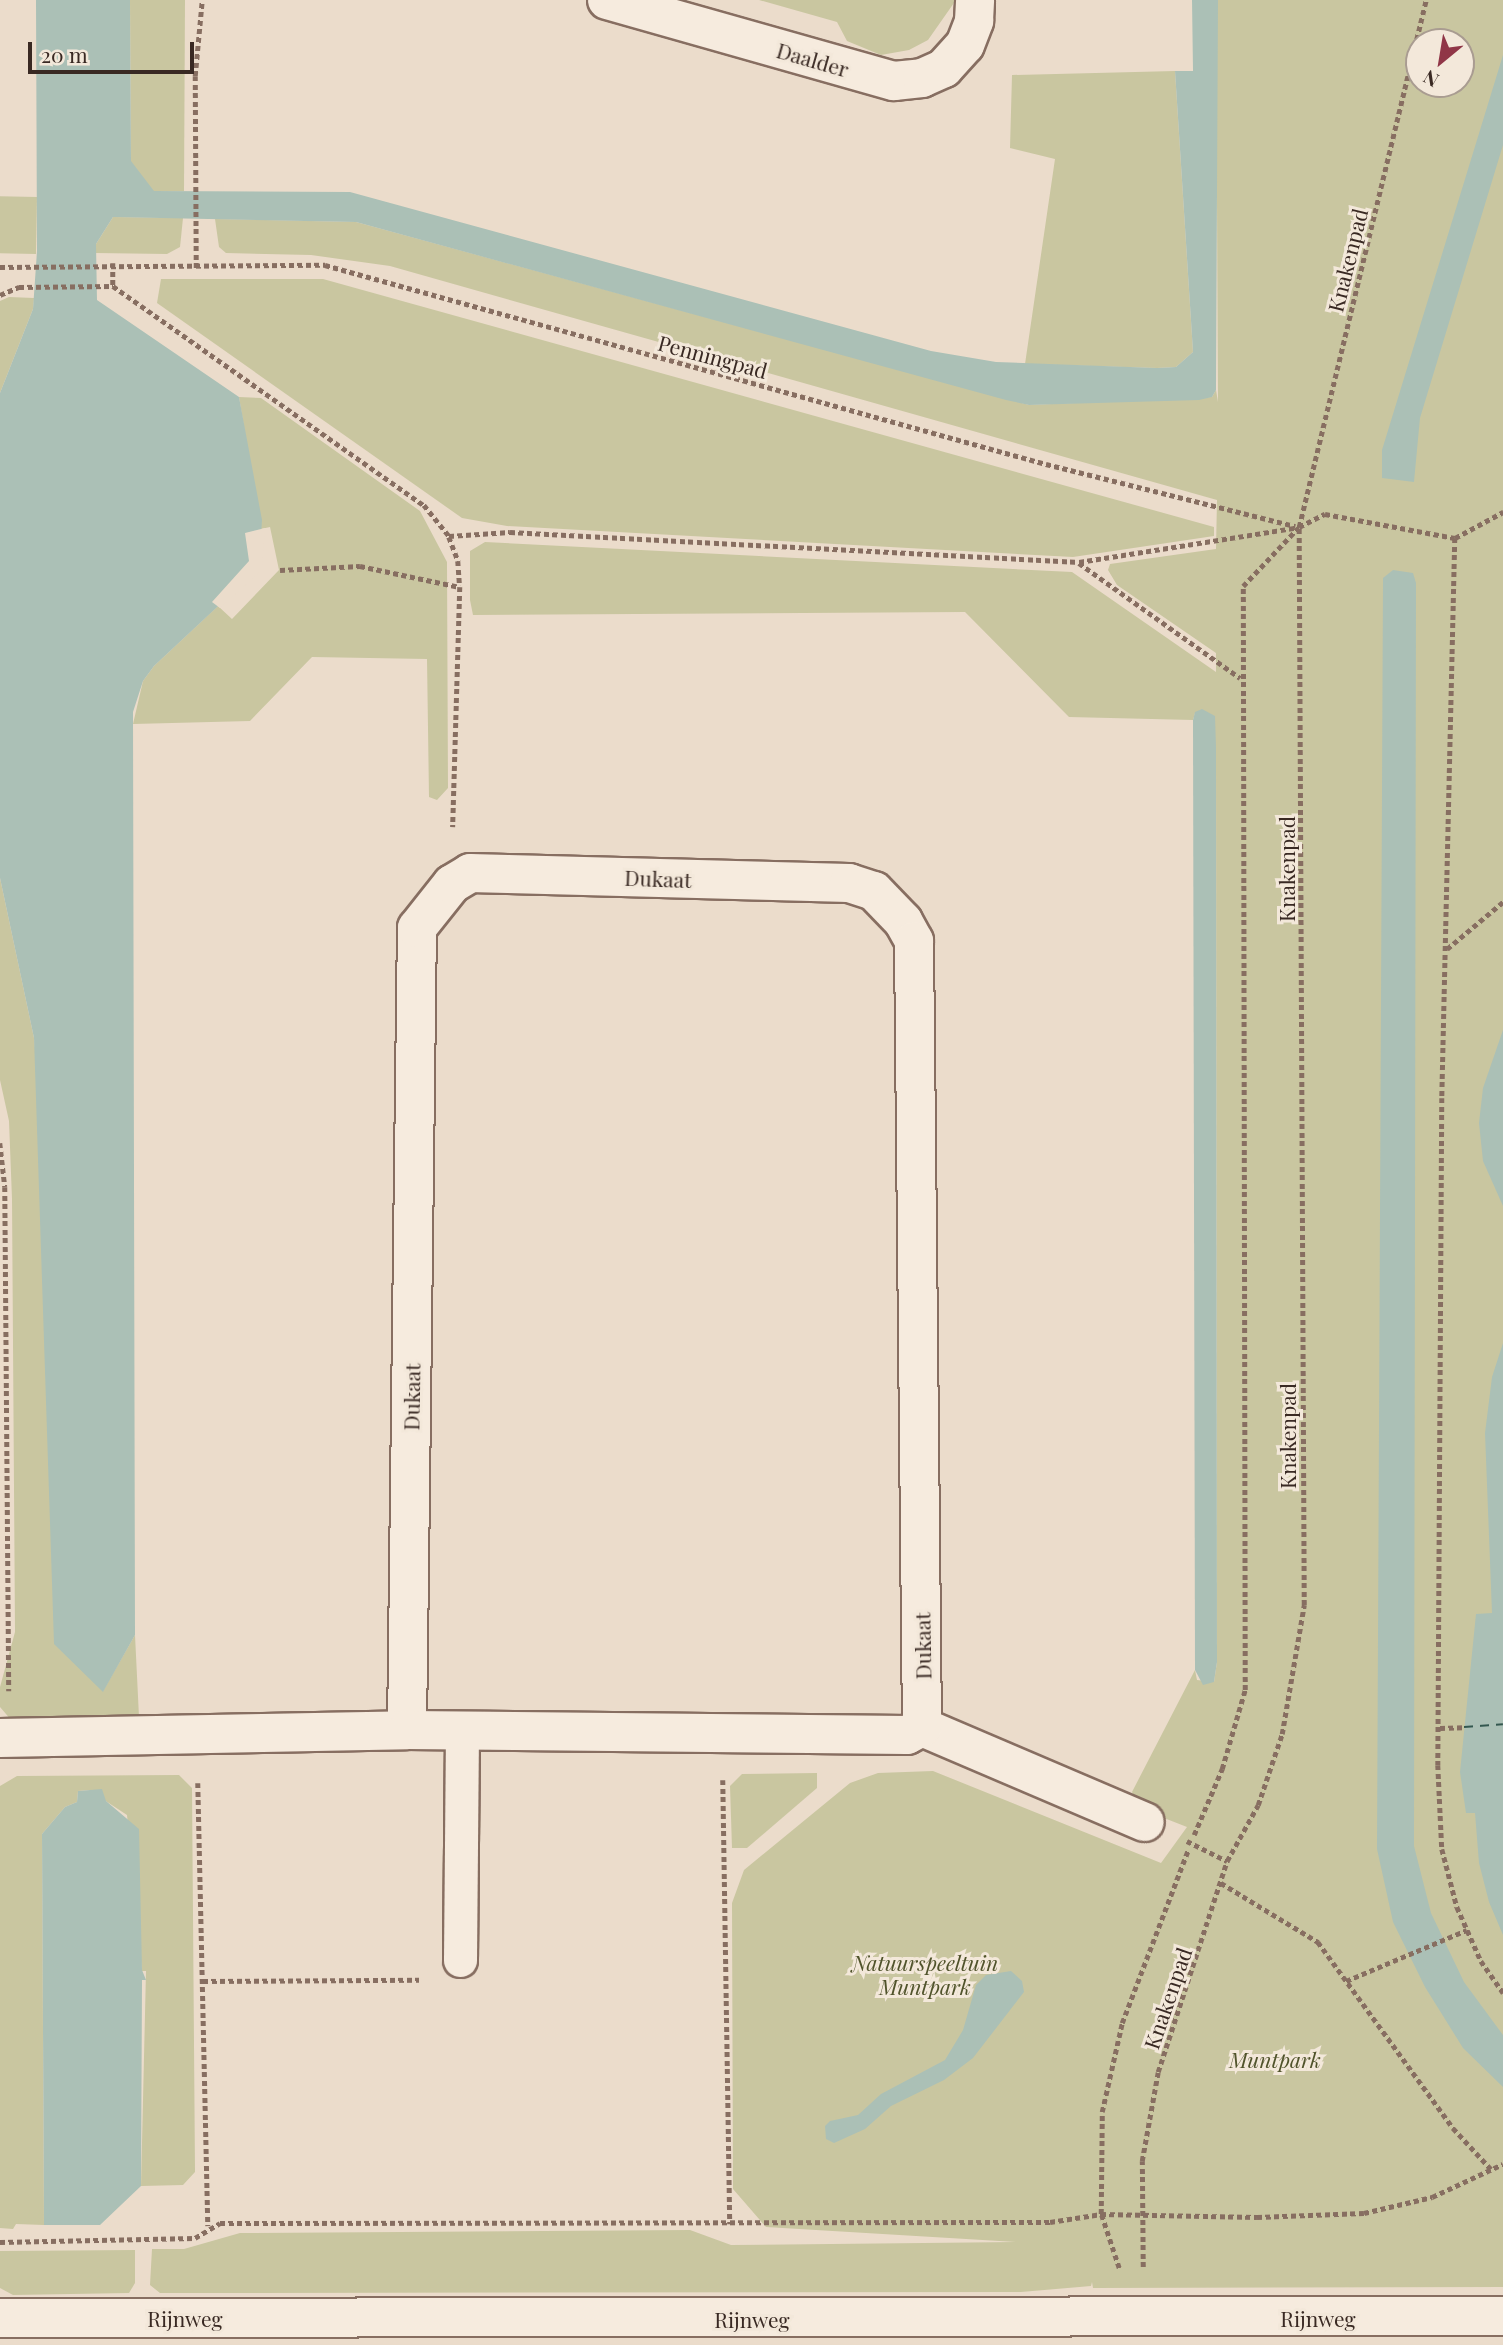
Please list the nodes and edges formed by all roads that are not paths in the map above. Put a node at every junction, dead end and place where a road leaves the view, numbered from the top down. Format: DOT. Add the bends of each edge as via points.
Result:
graph roads {
  1 [pos="607,0"];
  2 [pos="975,0"];
  3 [pos="922,1727"];
  4 [pos="407,1730"];
  5 [pos="462,1731"];
  6 [pos="5,1738"];
  7 [pos="1145,1822"];
  8 [pos="460,1960"];
  9 [pos="1503,2316"];
  10 [pos="0,2318"];
  1 -- 2 [label="street, Daalder" via="894,81 922,78 944,68 965,45 974,21"];
  3 -- 4 [label="street, Dukaat" via="915,941 874,891 849,883 470,873 452,884 417,929"];
  3 -- 5 [label="street" via="907,1735"];
  3 -- 7 [label="street"];
  4 -- 5 [label="street"];
  4 -- 6 [label="street"];
  5 -- 8 [label="lane"];
  9 -- 10 [label="street, Rijnweg"];
}
